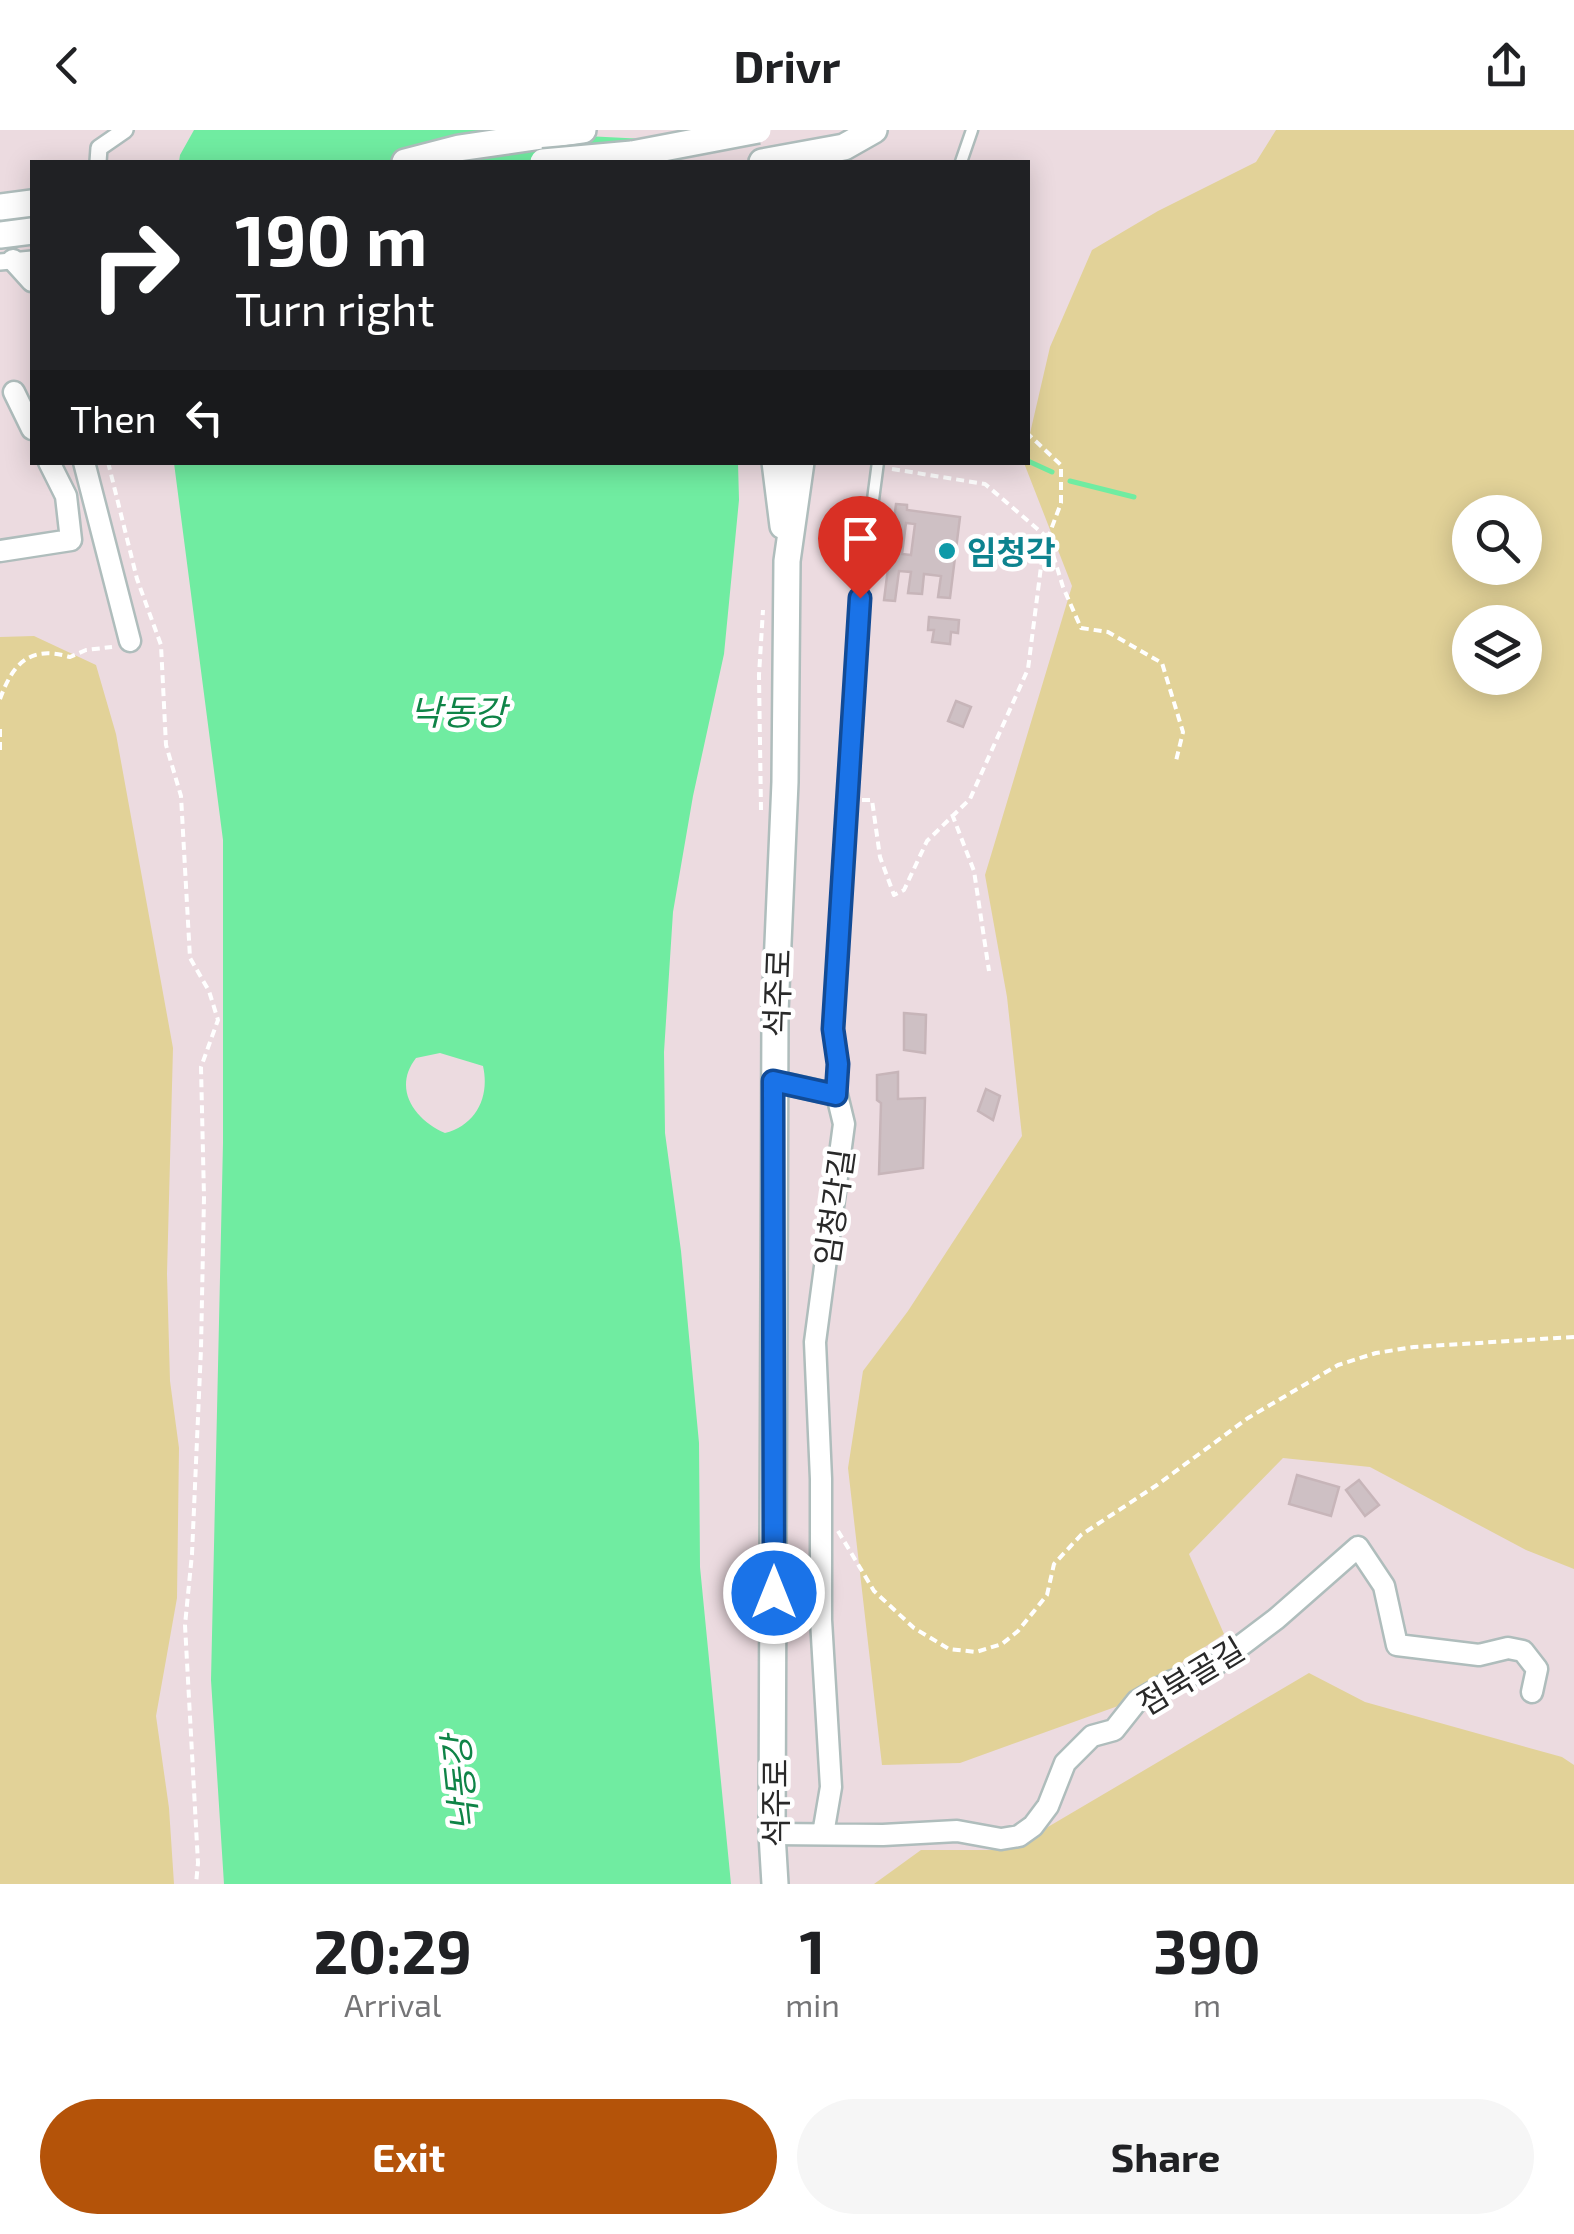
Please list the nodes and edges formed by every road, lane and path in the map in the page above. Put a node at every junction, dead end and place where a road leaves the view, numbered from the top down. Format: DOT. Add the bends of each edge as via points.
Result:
graph roads {
  1 [pos="124,130"];
  2 [pos="584,130"];
  3 [pos="759,130"];
  4 [pos="874,130"];
  5 [pos="972,130"];
  6 [pos="844,142"];
  7 [pos="98,160"];
  8 [pos="413,160"];
  9 [pos="565,160"];
  10 [pos="761,160"];
  11 [pos="772,160"];
  12 [pos="962,160"];
  13 [pos="30,231"];
  14 [pos="0,235"];
  15 [pos="16,391"];
  16 [pos="30,424"];
  17 [pos="1030,436"];
  18 [pos="50,465"];
  19 [pos="85,465"];
  20 [pos="109,465"];
  21 [pos="776,465"];
  22 [pos="801,465"];
  23 [pos="878,465"];
  24 [pos="66,496"];
  25 [pos="98,516"];
  26 [pos="1048,538"];
  27 [pos="0,551"];
  28 [pos="787,561"];
  29 [pos="130,641"];
  30 [pos="0,699"];
  31 [pos="0,729"];
  32 [pos="0,755"];
  33 [pos="1176,761"];
  34 [pos="847,799"];
  35 [pos="952,814"];
  36 [pos="988,971"];
  37 [pos="773,1081"];
  38 [pos="836,1095"];
  39 [pos="1574,1337"];
  40 [pos="820,1520"];
  41 [pos="1532,1692"];
  42 [pos="772,1834"];
  43 [pos="823,1834"];
  44 [pos="196,1884"];
  45 [pos="775,1884"];
  1 -- 7 [label="street" via="99,148"];
  2 -- 8 [label="street"];
  3 -- 9 [label="street, bridge"];
  3 -- 10 [label="street"];
  4 -- 6 [label="street"];
  5 -- 12 [label="lane"];
  6 -- 11 [label="street"];
  13 -- 14 [label="street"];
  15 -- 16 [label="street"];
  17 -- 26 [label="path" via="1061,465 1061,503"];
  18 -- 24 [label="street"];
  19 -- 25 [label="street"];
  20 -- 44 [label="path" via="160,645 166,745 181,796 190,958 218,1020 201,1067 200,1349 185,1625"];
  21 -- 28 [label="street"];
  22 -- 28 [label="street, 석주로"];
  23 -- 26 [label="path" via="985,484"];
  23 -- 34 [label="lane, 임청각길" via="860,598"];
  24 -- 25 [label="street"];
  24 -- 27 [label="street" via="71,540"];
  25 -- 29 [label="street"];
  26 -- 33 [label="path" via="1081,628 1108,632 1162,662 1183,732"];
  26 -- 35 [label="path" via="1028,669 970,798"];
  28 -- 37 [label="street, 석주로"];
  29 -- 30 [label="path" via="70,658 47,650 11,670"];
  31 -- 32 [label="path"];
  34 -- 35 [label="path" via="872,800 880,857 894,895 904,890 927,841"];
  34 -- 38 [label="lane, 임청각길" via="833,1029"];
  35 -- 36 [label="path" via="974,871"];
  37 -- 38 [label="street"];
  37 -- 42 [label="street, 석주로"];
  38 -- 40 [label="street, 임청각길" via="844,1124 815,1342"];
  39 -- 40 [label="path" via="1414,1347 1338,1365 1248,1418 1082,1534 1054,1564 1046,1595 1018,1631 976,1652 949,1649 914,1628 874,1592 842,1534"];
  40 -- 43 [label="street, 임청각길" via="831,1787"];
  41 -- 43 [label="street, 점북골길" via="1537,1669 1523,1650 1480,1655 1397,1645 1384,1586 1358,1547 1210,1669 1170,1682 1137,1701 1114,1730 1092,1736 1065,1763 1048,1806 1019,1836"];
  42 -- 43 [label="street, 점북골길"];
  42 -- 45 [label="street, 석주로"];
}
